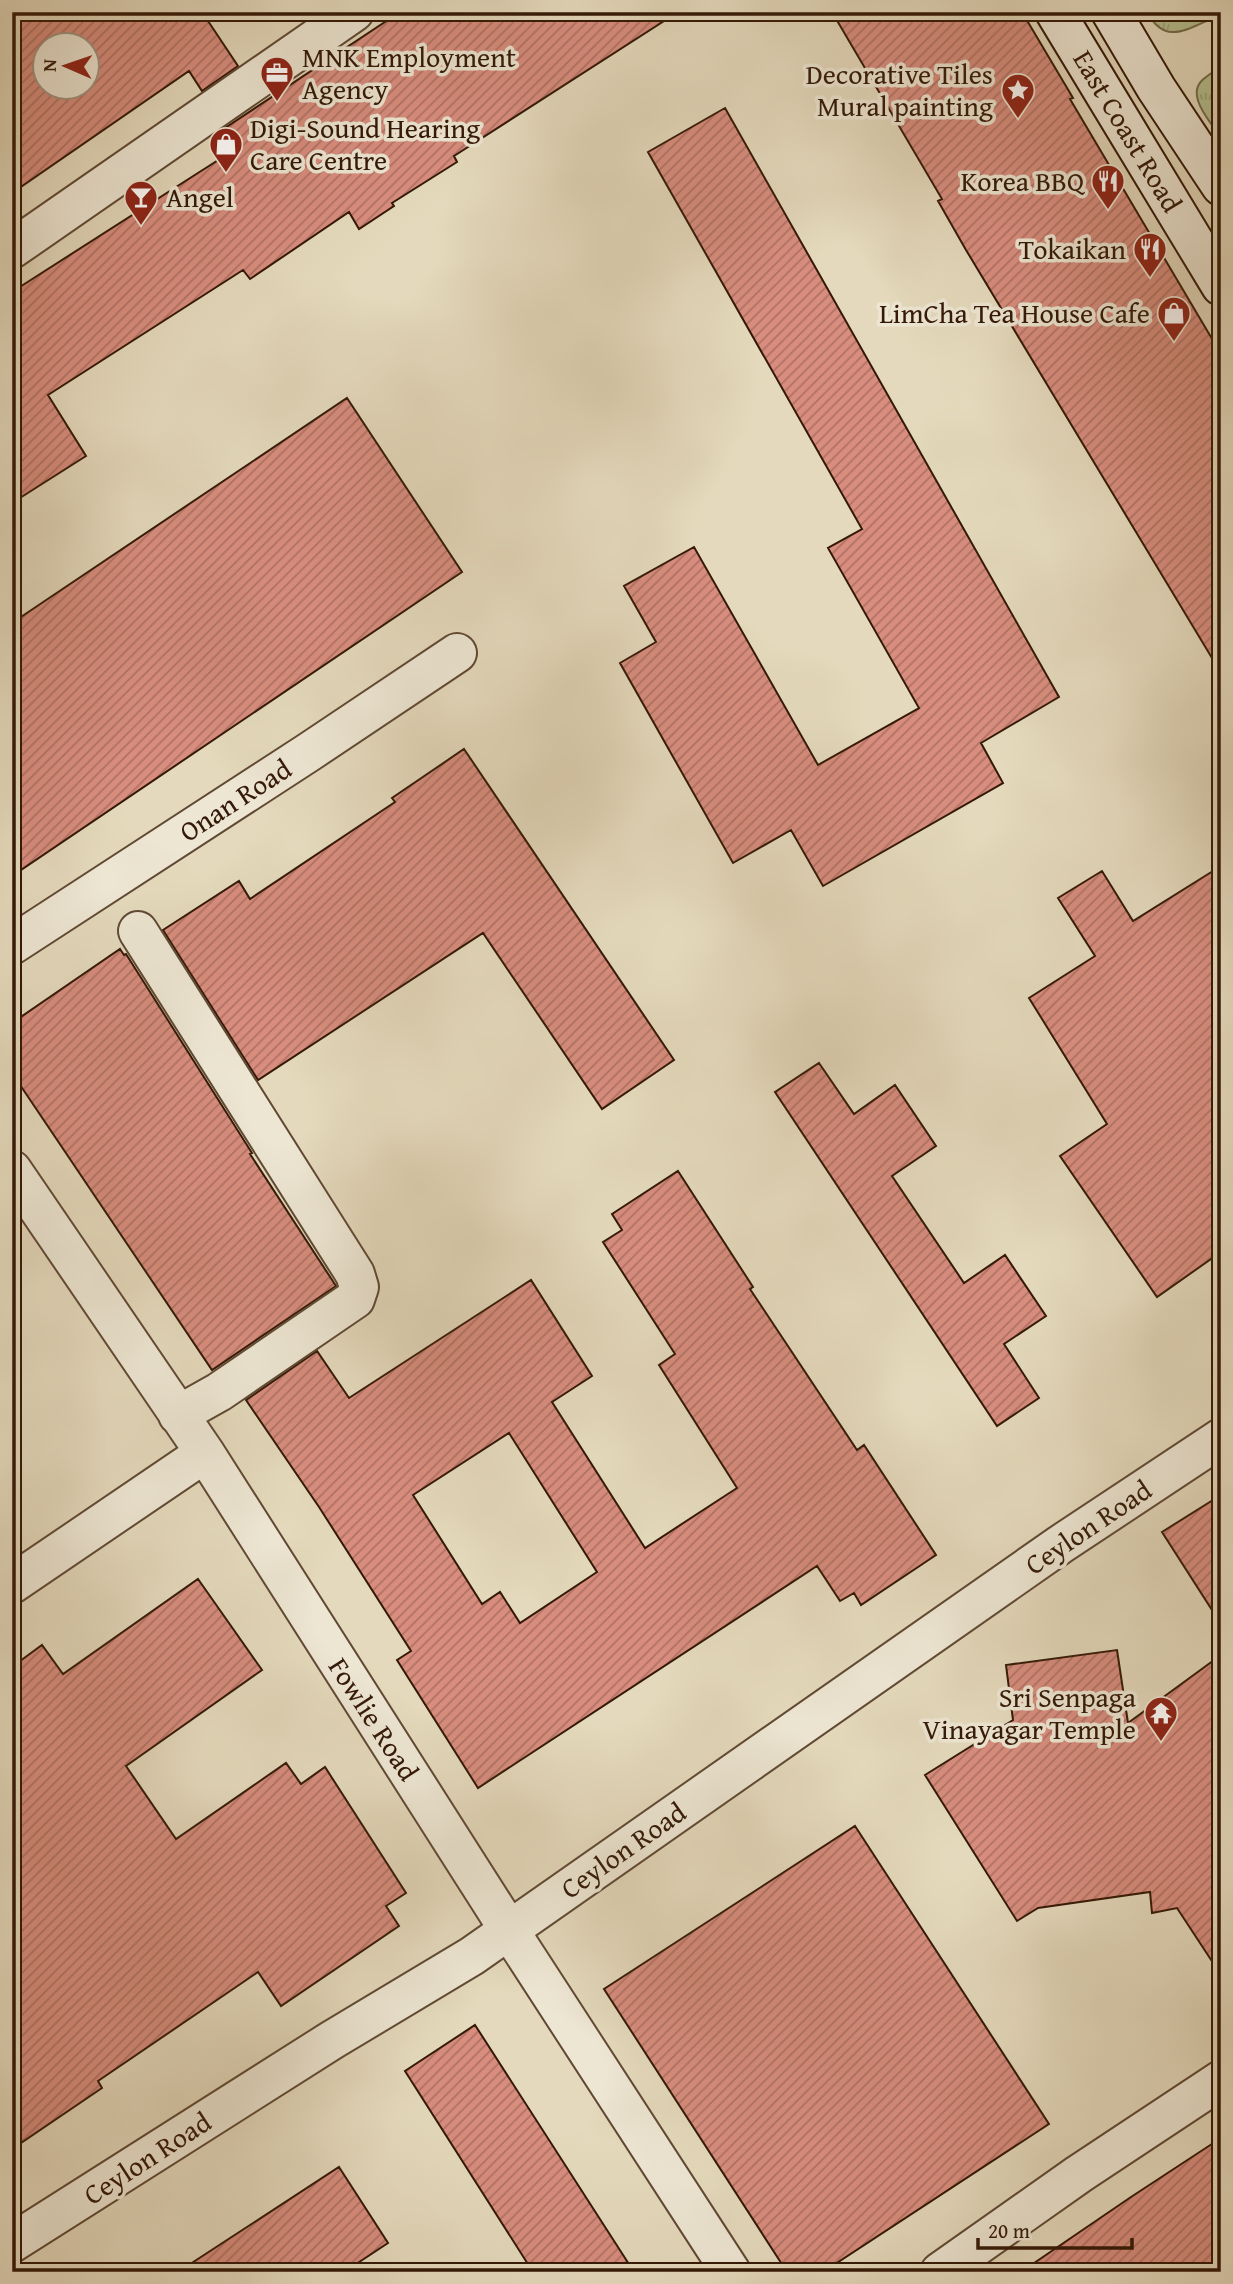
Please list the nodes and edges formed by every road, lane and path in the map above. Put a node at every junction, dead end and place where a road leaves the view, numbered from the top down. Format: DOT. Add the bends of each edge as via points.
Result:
graph roads {
  1 [pos="354,12"];
  2 [pos="1055,12"];
  3 [pos="1111,12"];
  4 [pos="1221,186"];
  5 [pos="12,248"];
  6 [pos="1221,286"];
  7 [pos="457,653"];
  8 [pos="138,931"];
  9 [pos="12,945"];
  10 [pos="12,1170"];
  11 [pos="178,1415"];
  12 [pos="1221,1438"];
  13 [pos="205,1453"];
  14 [pos="12,1584"];
  15 [pos="509,1930"];
  16 [pos="1221,2080"];
  17 [pos="12,2244"];
  18 [pos="731,2272"];
  19 [pos="940,2272"];
  1 -- 5 [label="street"];
  2 -- 6 [label="street, East Coast Road"];
  3 -- 4 [label="street, East Coast Road"];
  7 -- 9 [label="street, Onan Road"];
  8 -- 11 [label="street" via="359,1287 355,1299"];
  10 -- 11 [label="street, Fowlie Road"];
  11 -- 13 [label="street, Fowlie Road"];
  12 -- 15 [label="street, Ceylon Road"];
  13 -- 14 [label="street"];
  13 -- 15 [label="street, Fowlie Road"];
  15 -- 17 [label="street, Ceylon Road"];
  15 -- 18 [label="street, Fowlie Road"];
  16 -- 19 [label="street"];
}
